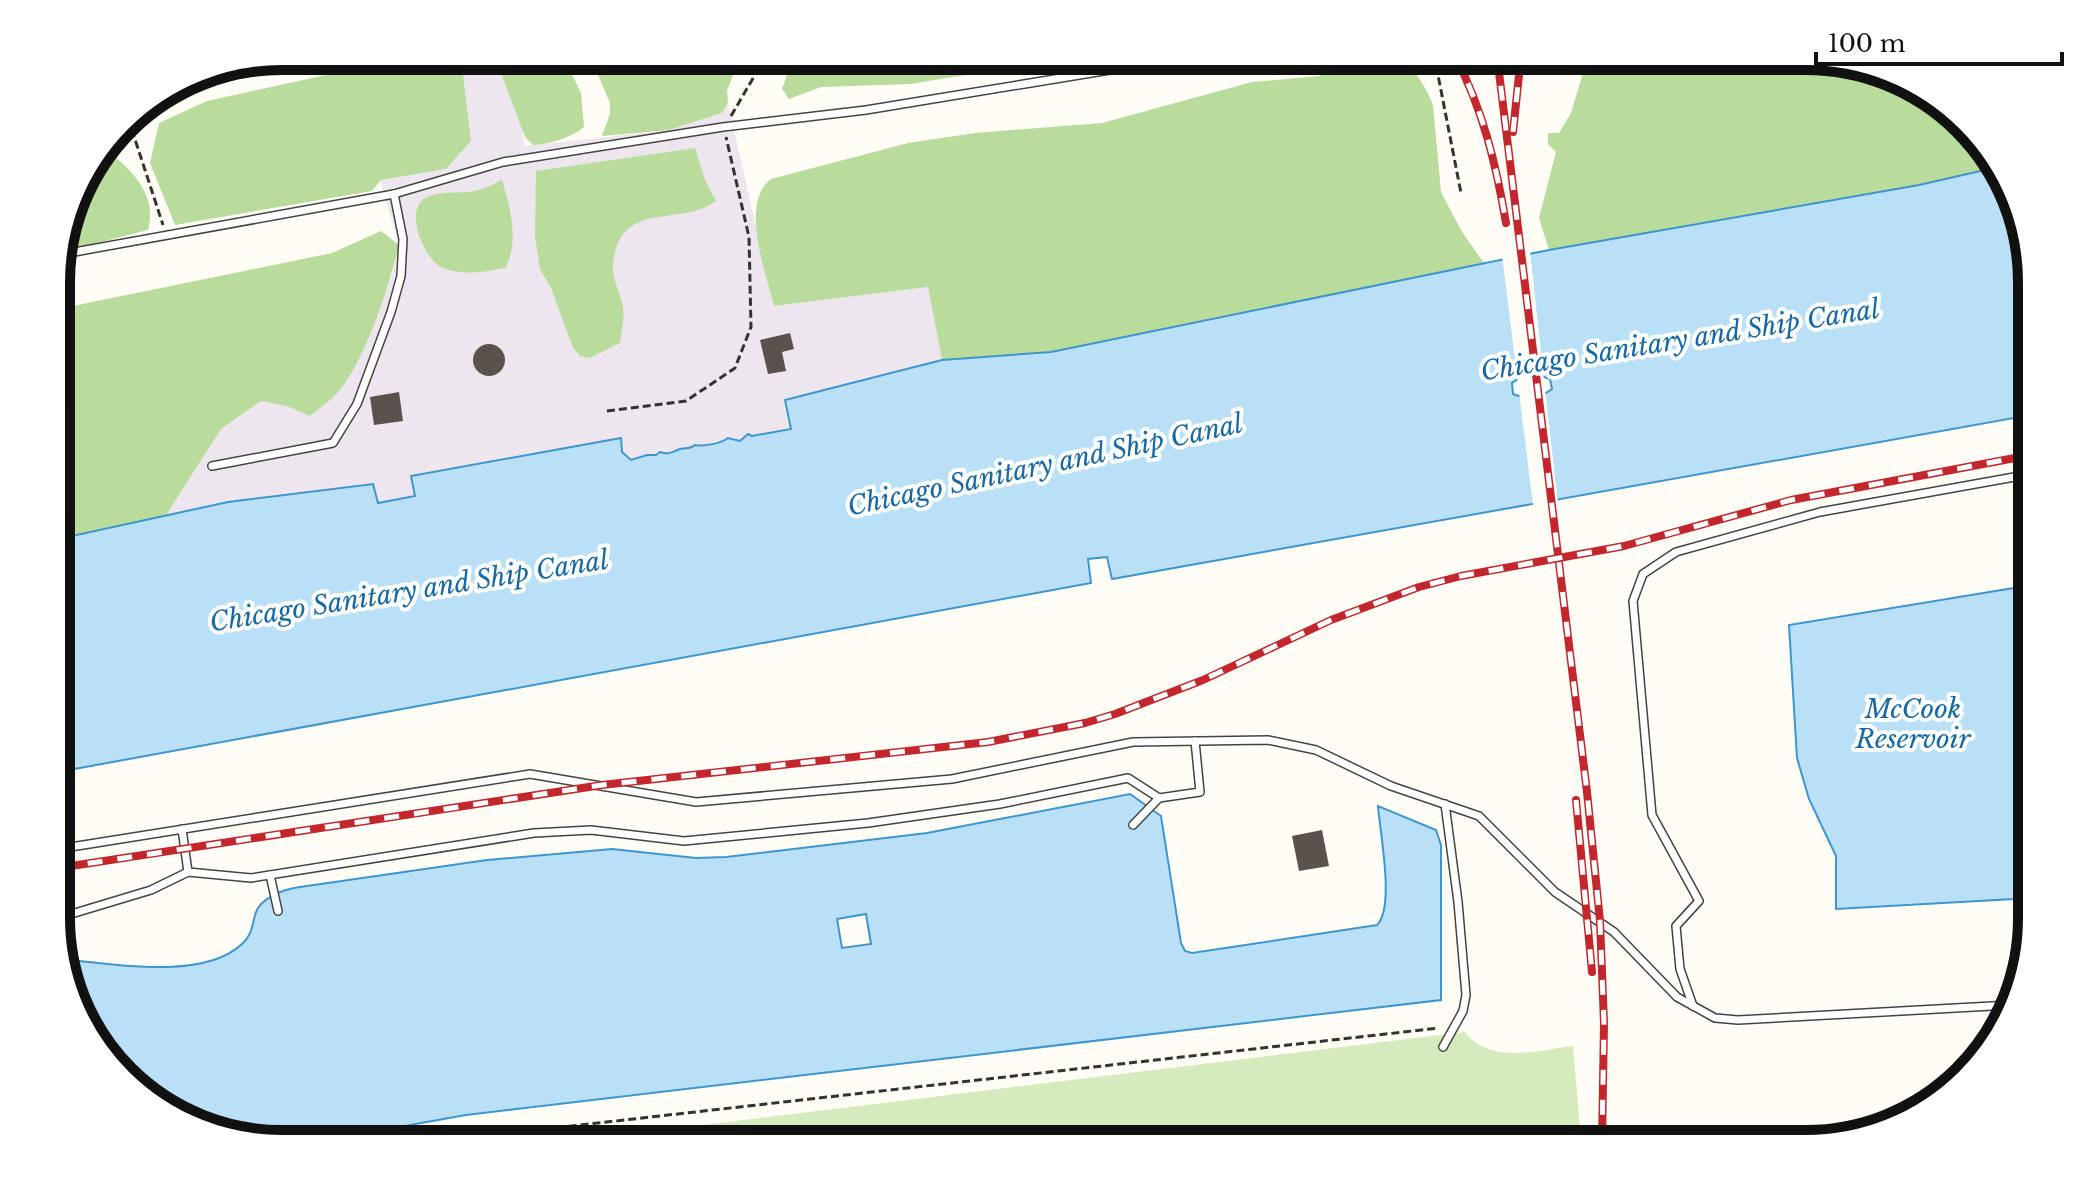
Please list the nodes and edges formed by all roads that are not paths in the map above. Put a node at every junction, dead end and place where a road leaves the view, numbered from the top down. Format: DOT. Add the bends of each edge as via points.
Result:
graph roads {
  1 [pos="1110,70"];
  2 [pos="394,194"];
  3 [pos="72,252"];
  4 [pos="212,466"];
  5 [pos="2018,476"];
  6 [pos="1195,741"];
  7 [pos="1159,798"];
  8 [pos="1445,804"];
  9 [pos="1133,825"];
  10 [pos="182,829"];
  11 [pos="70,847"];
  12 [pos="188,872"];
  13 [pos="270,875"];
  14 [pos="278,911"];
  15 [pos="70,914"];
  16 [pos="1999,1006"];
  17 [pos="1693,1008"];
  18 [pos="1443,1047"];
  1 -- 2 [label="lane" via="503,162"];
  2 -- 3 [label="lane"];
  2 -- 4 [label="lane" via="403,239 401,276 357,404 333,443"];
  5 -- 17 [label="lane" via="1820,512 1676,552 1643,574 1633,601 1652,815 1699,901 1676,926 1680,969"];
  6 -- 7 [label="lane" via="1200,792"];
  6 -- 8 [label="lane" via="1268,740 1316,750 1391,786"];
  6 -- 10 [label="lane" via="1133,742 952,779 696,802 530,774"];
  7 -- 9 [label="lane"];
  7 -- 13 [label="lane" via="1128,778 868,823 684,841 591,830 534,833"];
  8 -- 17 [label="lane" via="1479,816 1555,892 1614,932"];
  8 -- 18 [label="lane" via="1466,995"];
  10 -- 11 [label="lane"];
  10 -- 12 [label="lane"];
  12 -- 13 [label="lane"];
  12 -- 15 [label="lane" via="151,890"];
  13 -- 14 [label="lane"];
  16 -- 17 [label="lane" via="1738,1020"];
}
